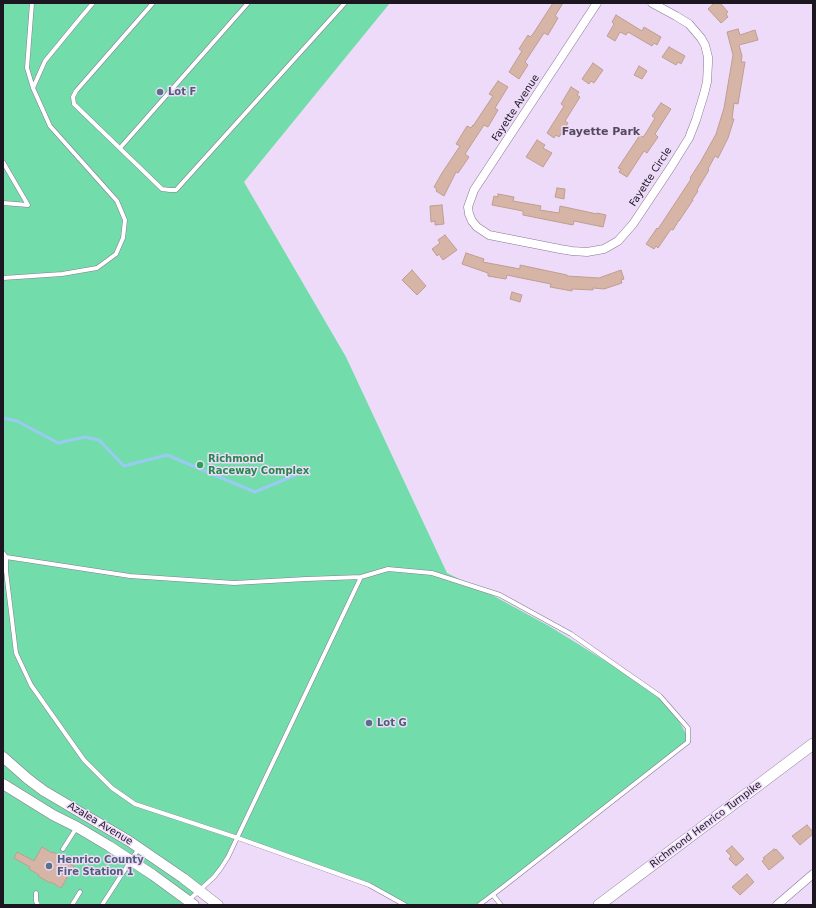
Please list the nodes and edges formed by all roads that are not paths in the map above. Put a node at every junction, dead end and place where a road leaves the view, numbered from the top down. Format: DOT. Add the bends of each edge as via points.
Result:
graph roads {
  1 [pos="32,3"];
  2 [pos="93,3"];
  3 [pos="153,3"];
  4 [pos="248,3"];
  5 [pos="346,3"];
  6 [pos="597,3"];
  7 [pos="652,3"];
  8 [pos="33,88"];
  9 [pos="120,148"];
  10 [pos="3,162"];
  11 [pos="3,203"];
  12 [pos="478,227"];
  13 [pos="3,278"];
  14 [pos="4,555"];
  15 [pos="361,577"];
  16 [pos="813,744"];
  17 [pos="3,757"];
  18 [pos="3,784"];
  19 [pos="78,827"];
  20 [pos="238,838"];
  21 [pos="139,848"];
  22 [pos="63,849"];
  23 [pos="130,860"];
  24 [pos="813,874"];
  25 [pos="200,891"];
  26 [pos="80,892"];
  27 [pos="36,893"];
  28 [pos="493,895"];
  29 [pos="192,903"];
  30 [pos="38,905"];
  31 [pos="72,905"];
  32 [pos="102,905"];
  33 [pos="218,905"];
  34 [pos="405,905"];
  35 [pos="479,905"];
  36 [pos="502,905"];
  37 [pos="599,905"];
  38 [pos="777,905"];
  1 -- 8 [label="lane" via="27,68"];
  2 -- 8 [label="lane" via="45,61"];
  3 -- 9 [label="lane" via="73,97 74,104"];
  4 -- 9 [label="lane"];
  5 -- 9 [label="lane" via="176,190 162,189"];
  6 -- 12 [label="street, Fayette Avenue" via="474,190 468,207 472,221"];
  7 -- 12 [label="street, Fayette Circle" via="689,24 702,38 708,57 707,75 704,94 689,138 633,224 618,241 604,249 587,252 560,250 493,236"];
  8 -- 13 [label="lane" via="50,126 117,200 125,220 123,238 116,254 97,268 62,274"];
  10 -- 11 [label="lane" via="28,205"];
  14 -- 15 [label="lane" via="130,576 234,583"];
  14 -- 20 [label="lane" via="16,654 31,685 84,760 112,788 135,804"];
  15 -- 20 [label="lane"];
  15 -- 28 [label="lane" via="388,569 432,573 500,595 571,634 660,696 688,728 688,742"];
  16 -- 37 [label="main road, Richmond Henrico Turnpike"];
  17 -- 21 [label="street, Azalea Avenue" via="44,791"];
  18 -- 19 [label="street, Azalea Avenue" via="53,815"];
  19 -- 22 [label="lane"];
  19 -- 23 [label="street, Azalea Avenue"];
  20 -- 25 [label="lane" via="221,868"];
  20 -- 34 [label="lane" via="369,885"];
  21 -- 23 [label="lane"];
  21 -- 25 [label="street, Azalea Avenue"];
  23 -- 29 [label="street, Azalea Avenue"];
  23 -- 32 [label="lane"];
  24 -- 38 [label="street"];
  25 -- 29 [label="lane"];
  25 -- 33 [label="street, Azalea Avenue"];
  26 -- 31 [label="lane"];
  27 -- 30 [label="lane"];
  28 -- 35 [label="lane"];
  28 -- 36 [label="lane"];
}
